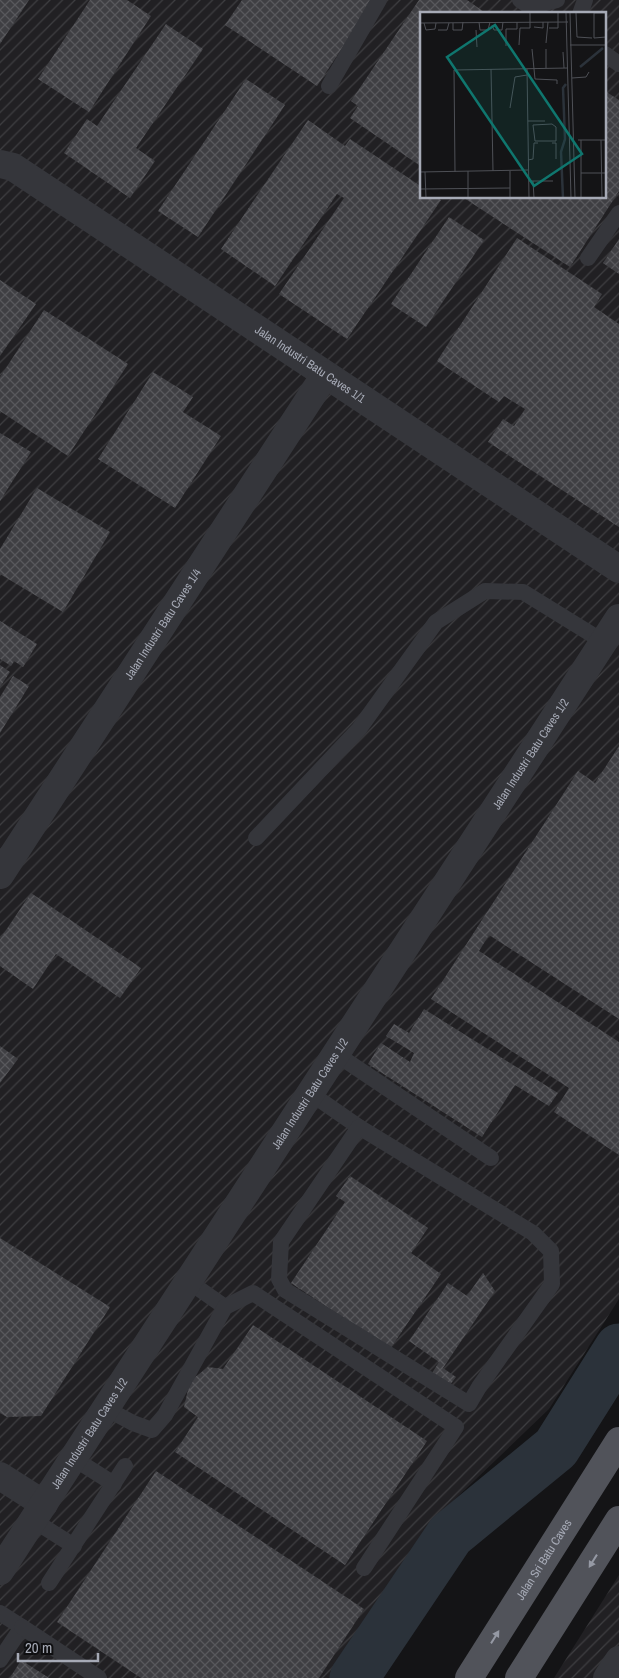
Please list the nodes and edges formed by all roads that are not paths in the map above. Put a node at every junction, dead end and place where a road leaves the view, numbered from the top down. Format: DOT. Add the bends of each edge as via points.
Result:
graph roads {
  1 [pos="379,0"];
  2 [pos="520,0"];
  3 [pos="557,0"];
  4 [pos="585,0"];
  5 [pos="581,12"];
  6 [pos="606,55"];
  7 [pos="619,64"];
  8 [pos="329,86"];
  9 [pos="0,164"];
  10 [pos="619,213"];
  11 [pos="588,258"];
  12 [pos="325,375"];
  13 [pos="619,569"];
  14 [pos="619,618"];
  15 [pos="604,642"];
  16 [pos="256,838"];
  17 [pos="0,875"];
  18 [pos="336,1054"];
  19 [pos="310,1093"];
  20 [pos="360,1127"];
  21 [pos="491,1158"];
  22 [pos="188,1281"];
  23 [pos="225,1307"];
  24 [pos="105,1408"];
  25 [pos="619,1442"];
  26 [pos="73,1458"];
  27 [pos="125,1466"];
  28 [pos="0,1476"];
  29 [pos="114,1484"];
  30 [pos="38,1512"];
  31 [pos="619,1520"];
  32 [pos="74,1546"];
  33 [pos="364,1568"];
  34 [pos="0,1570"];
  35 [pos="49,1583"];
  36 [pos="0,1613"];
  37 [pos="22,1627"];
  38 [pos="0,1660"];
  39 [pos="619,1660"];
  40 [pos="99,1678"];
  41 [pos="469,1678"];
  42 [pos="520,1678"];
  43 [pos="607,1678"];
  1 -- 8 [label="lane"];
  2 -- 3 [label="lane" via="530,7"];
  4 -- 5 [label="lane"];
  6 -- 7 [label="lane"];
  9 -- 12 [label="street, Jalan Industri Batu Caves 1/1" via="13,167"];
  10 -- 11 [label="lane"];
  12 -- 13 [label="street, Jalan Industri Batu Caves 1/1"];
  12 -- 17 [label="street, Jalan Industri Batu Caves 1/4"];
  14 -- 15 [label="street, Jalan Industri Batu Caves 1/2"];
  15 -- 16 [label="lane" via="523,592 485,591 436,622 359,730"];
  15 -- 18 [label="street, Jalan Industri Batu Caves 1/2"];
  18 -- 19 [label="street, Jalan Industri Batu Caves 1/2"];
  18 -- 21 [label="lane"];
  19 -- 20 [label="lane"];
  19 -- 22 [label="street, Jalan Industri Batu Caves 1/2"];
  20 -- 20 [label="lane" via="282,1242 279,1279 284,1290 469,1404 552,1284 551,1251 533,1233"];
  22 -- 23 [label="lane"];
  22 -- 24 [label="street, Jalan Industri Batu Caves 1/2"];
  23 -- 24 [label="lane" via="165,1415 152,1430"];
  23 -- 33 [label="lane" via="253,1293 456,1427"];
  24 -- 26 [label="street, Jalan Industri Batu Caves 1/2"];
  41 -- 25 [label="main road, Jalan Sri Batu Caves, one-way"];
  26 -- 29 [label="lane"];
  26 -- 30 [label="street, Jalan Industri Batu Caves 1/2"];
  27 -- 29 [label="lane"];
  28 -- 30 [label="street"];
  29 -- 32 [label="lane"];
  30 -- 32 [label="lane"];
  30 -- 34 [label="street, Jalan Industri Batu Caves 1/2"];
  31 -- 42 [label="main road, one-way"];
  32 -- 35 [label="lane"];
  36 -- 37 [label="lane"];
  37 -- 38 [label="lane"];
  37 -- 40 [label="lane"];
  39 -- 43 [label="street"];
}
